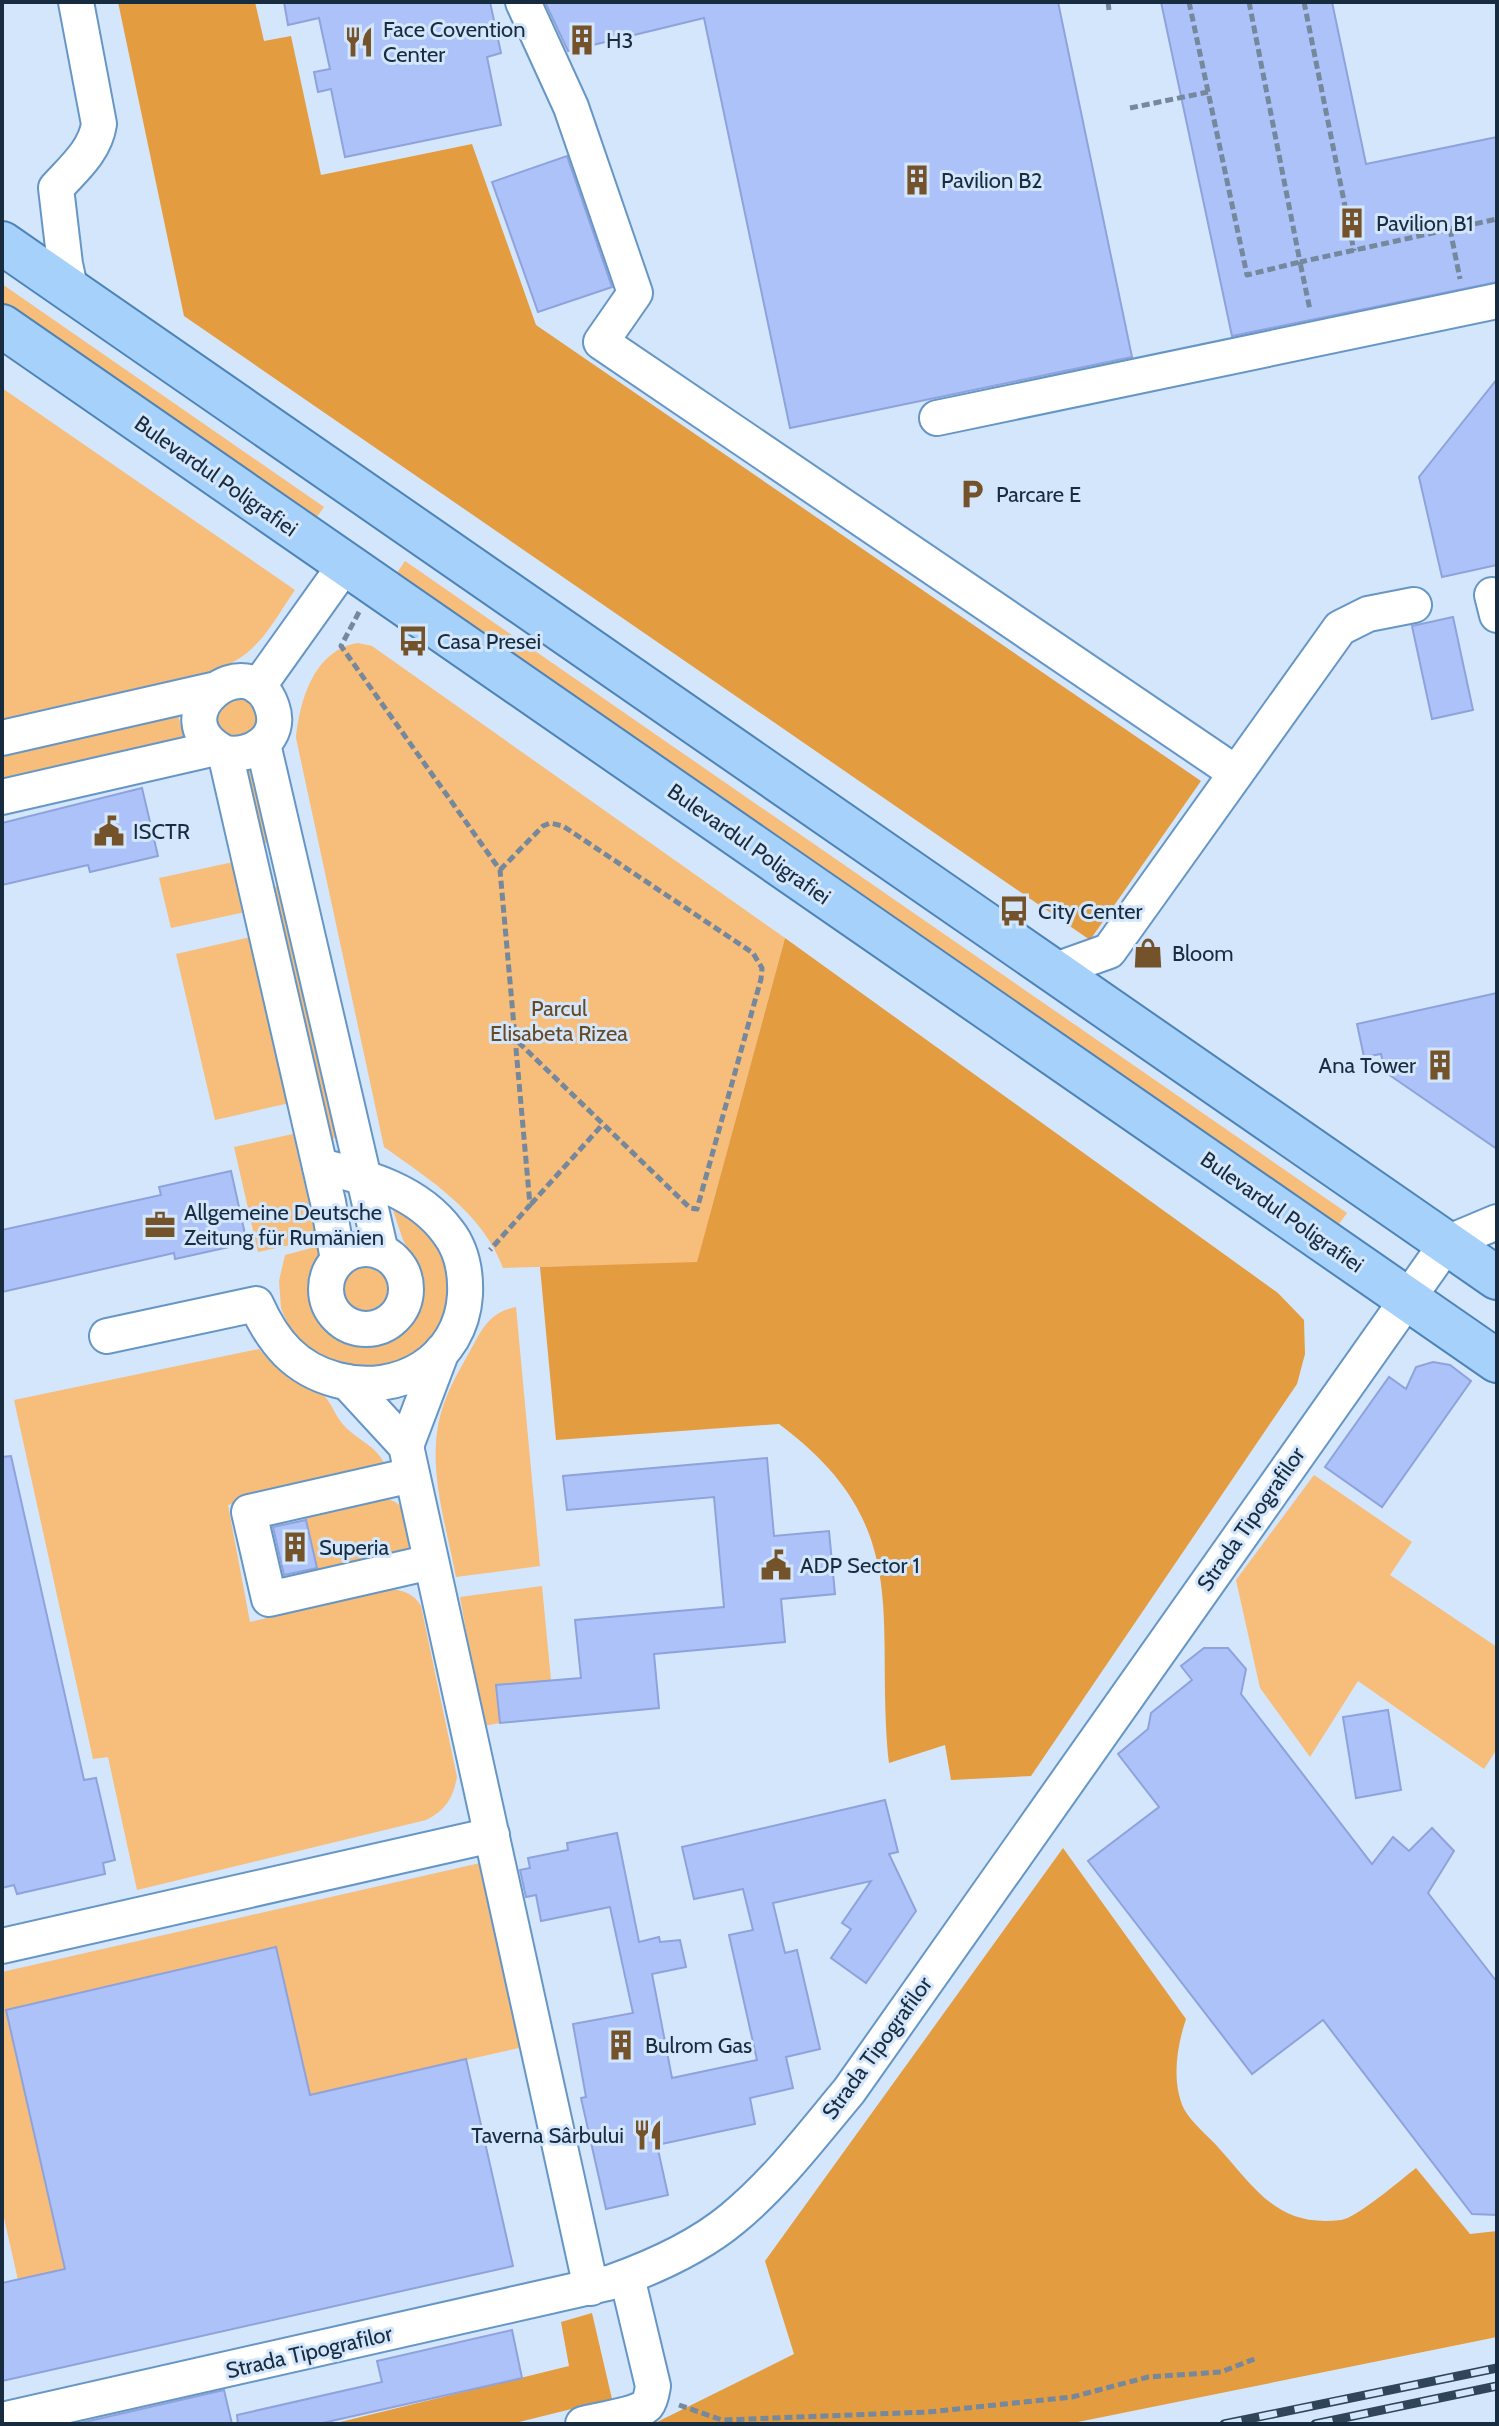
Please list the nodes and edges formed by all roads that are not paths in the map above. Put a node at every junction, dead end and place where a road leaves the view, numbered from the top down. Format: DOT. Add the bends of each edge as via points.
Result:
graph roads {
  1 [pos="76,2"];
  2 [pos="523,2"];
  3 [pos="2,243"];
  4 [pos="71,292"];
  5 [pos="1482,304"];
  6 [pos="2,326"];
  7 [pos="937,418"];
  8 [pos="384,510"];
  9 [pos="345,565"];
  10 [pos="1414,605"];
  11 [pos="258,687"];
  12 [pos="212,690"];
  13 [pos="2,738"];
  14 [pos="263,744"];
  15 [pos="220,751"];
  16 [pos="1236,773"];
  17 [pos="2,797"];
  18 [pos="1109,951"];
  19 [pos="1053,971"];
  20 [pos="1112,1012"];
  21 [pos="320,1166"];
  22 [pos="364,1176"];
  23 [pos="1497,1222"];
  24 [pos="1447,1243"];
  25 [pos="381,1252"];
  26 [pos="338,1260"];
  27 [pos="1497,1278"];
  28 [pos="1407,1298"];
  29 [pos="107,1336"];
  30 [pos="442,1351"];
  31 [pos="1497,1361"];
  32 [pos="347,1382"];
  33 [pos="409,1461"];
  34 [pos="431,1562"];
  35 [pos="492,1835"];
  36 [pos="2,1946"];
  37 [pos="627,2277"];
  38 [pos="591,2288"];
  39 [pos="2,2420"];
  40 [pos="583,2424"];
  1 -- 4 [label="street" via="99,124 89,151 56,188"];
  2 -- 16 [label="street" via="571,107 635,293 601,342"];
  3 -- 4 [label="main road"];
  4 -- 8 [label="main road"];
  5 -- 7 [label="street"];
  6 -- 9 [label="main road, Bulevardul Poligrafiei"];
  8 -- 9 [label="main road"];
  8 -- 19 [label="main road"];
  9 -- 11 [label="street"];
  9 -- 28 [label="main road, Bulevardul Poligrafiei"];
  10 -- 16 [label="street" via="1368,614 1340,628"];
  11 -- 12 [label="street" via="239,681"];
  11 -- 14 [label="street" via="274,714"];
  12 -- 13 [label="street"];
  12 -- 15 [label="street" via="200,720 208,740"];
  14 -- 15 [label="street" via="245,754"];
  14 -- 22 [label="street"];
  15 -- 17 [label="street"];
  15 -- 21 [label="street"];
  16 -- 18 [label="street"];
  18 -- 19 [label="street"];
  18 -- 20 [label="street"];
  19 -- 20 [label="main road"];
  20 -- 24 [label="main road"];
  21 -- 22 [label="street"];
  21 -- 26 [label="street"];
  22 -- 25 [label="street"];
  22 -- 30 [label="street" via="414,1200 450,1233 466,1277 458,1328"];
  23 -- 24 [label="street"];
  24 -- 27 [label="main road"];
  24 -- 28 [label="street, Strada Tipografilor"];
  25 -- 26 [label="street" via="358,1249"];
  25 -- 26 [label="street" via="400,1268 406,1293 396,1315 374,1328 349,1324 331,1307 327,1283"];
  28 -- 31 [label="main road, Bulevardul Poligrafiei"];
  28 -- 37 [label="street, Strada Tipografilor" via="849,2091 766,2188 731,2220 680,2254"];
  29 -- 32 [label="street" via="256,1304 281,1349 321,1376"];
  30 -- 32 [label="street" via="399,1380"];
  30 -- 33 [label="street"];
  32 -- 33 [label="street"];
  33 -- 34 [label="street"];
  33 -- 34 [label="street" via="249,1512 269,1599"];
  34 -- 35 [label="street"];
  35 -- 36 [label="street"];
  35 -- 38 [label="street"];
  37 -- 38 [label="street, Strada Tipografilor"];
  37 -- 40 [label="street" via="652,2395 647,2406 633,2412"];
  38 -- 39 [label="street, Strada Tipografilor"];
}
